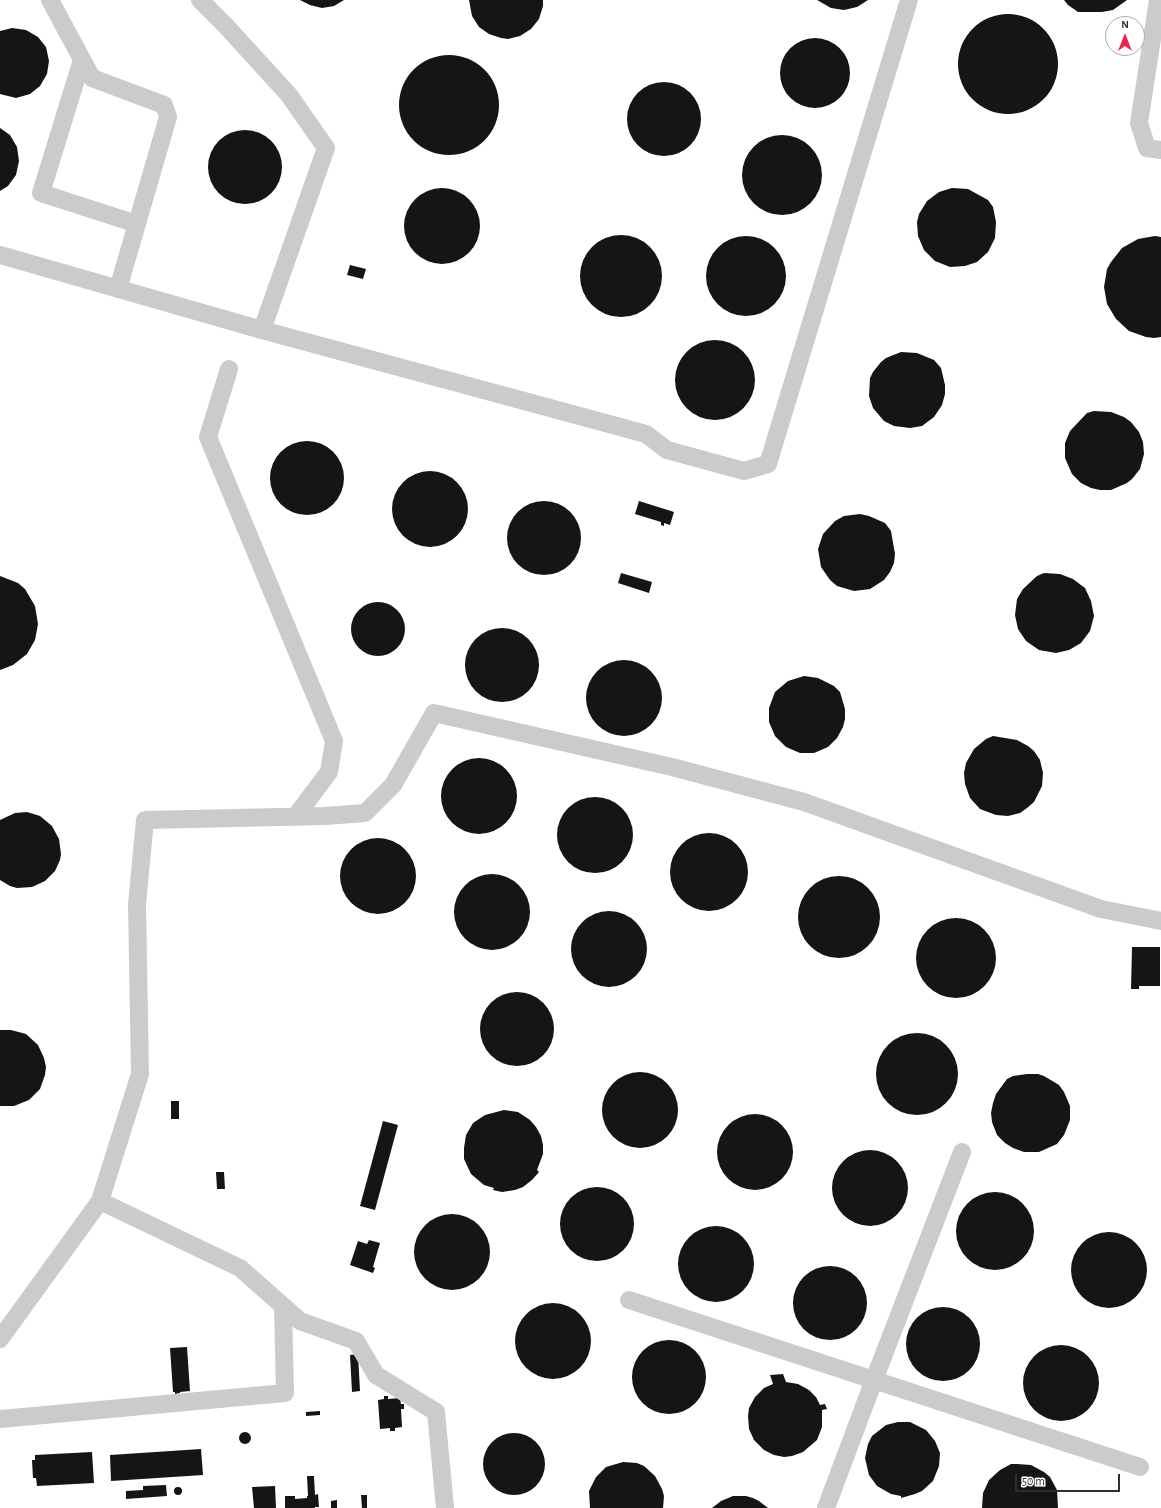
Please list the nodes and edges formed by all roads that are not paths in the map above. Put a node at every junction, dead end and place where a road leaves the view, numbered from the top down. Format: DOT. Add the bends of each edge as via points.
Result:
graph roads {
  1 [pos="50,0"];
  2 [pos="200,0"];
  3 [pos="909,0"];
  4 [pos="1158,0"];
  5 [pos="82,60"];
  6 [pos="1161,150"];
  7 [pos="137,224"];
  8 [pos="0,256"];
  9 [pos="118,289"];
  10 [pos="262,330"];
  11 [pos="229,369"];
  12 [pos="295,817"];
  13 [pos="1161,921"];
  14 [pos="962,1152"];
  15 [pos="100,1201"];
  16 [pos="629,1300"];
  17 [pos="283,1306"];
  18 [pos="0,1339"];
  19 [pos="874,1380"];
  20 [pos="0,1419"];
  21 [pos="1140,1467"];
  22 [pos="445,1508"];
  23 [pos="826,1508"];
  1 -- 5 [label="lane"];
  2 -- 10 [label="lane" via="289,95 326,148"];
  3 -- 10 [label="lane" via="768,464 744,471 667,450 646,434"];
  4 -- 6 [label="lane" via="1139,123 1147,148"];
  5 -- 7 [label="lane" via="92,78 164,105 168,117"];
  5 -- 7 [label="lane" via="41,193"];
  7 -- 9 [label="lane"];
  8 -- 9 [label="lane"];
  9 -- 10 [label="lane"];
  11 -- 12 [label="lane" via="208,437 334,741 329,772"];
  12 -- 13 [label="lane" via="365,813 393,785 434,713 672,767 804,802 1101,909"];
  12 -- 15 [label="lane" via="145,820 137,904 140,1074"];
  14 -- 19 [label="lane"];
  15 -- 17 [label="lane" via="240,1268"];
  15 -- 18 [label="lane"];
  16 -- 19 [label="lane"];
  17 -- 20 [label="lane" via="285,1393"];
  17 -- 22 [label="lane" via="300,1321 356,1342 376,1375 436,1412"];
  19 -- 21 [label="lane"];
  19 -- 23 [label="lane"];
}
